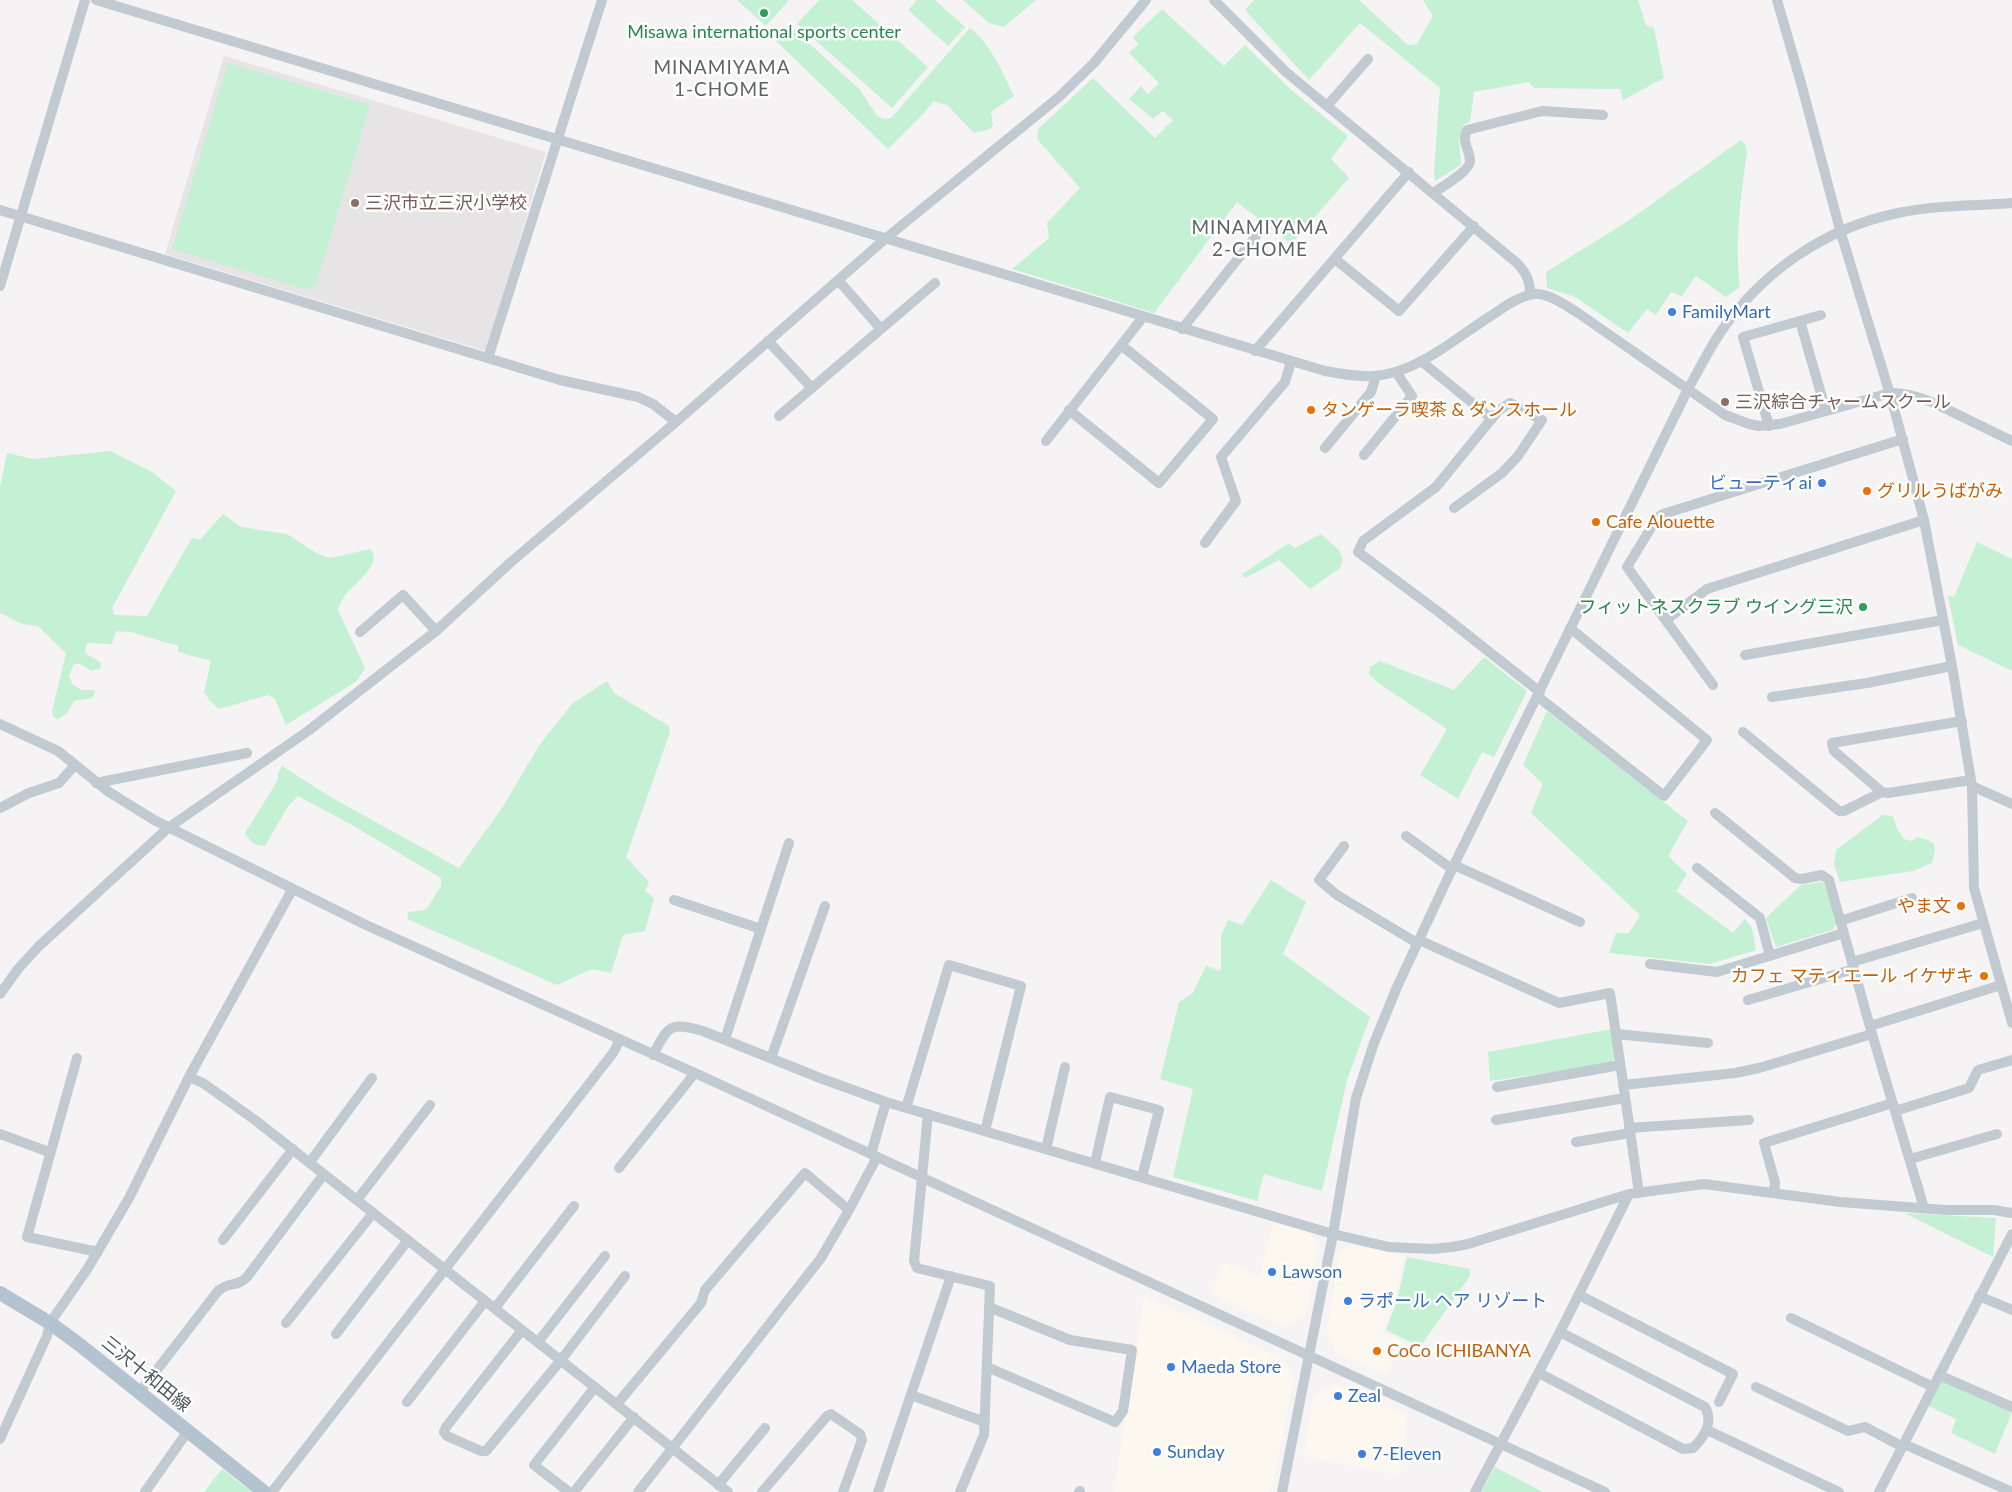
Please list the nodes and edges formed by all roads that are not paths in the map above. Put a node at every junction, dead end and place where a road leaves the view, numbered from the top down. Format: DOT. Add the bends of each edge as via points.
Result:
graph roads {
  1 [pos="85,0"];
  2 [pos="96,0"];
  3 [pos="602,0"];
  4 [pos="1146,0"];
  5 [pos="1214,0"];
  6 [pos="1777,0"];
  7 [pos="1368,59"];
  8 [pos="1327,106"];
  9 [pos="1603,115"];
  10 [pos="559,140"];
  11 [pos="1408,172"];
  12 [pos="1434,192"];
  13 [pos="2012,203"];
  14 [pos="0,210"];
  15 [pos="21,217"];
  16 [pos="1474,226"];
  17 [pos="1840,230"];
  18 [pos="1260,231"];
  19 [pos="885,239"];
  20 [pos="1335,259"];
  21 [pos="838,280"];
  22 [pos="935,283"];
  23 [pos="0,286"];
  24 [pos="1530,294"];
  25 [pos="1821,315"];
  26 [pos="1143,317"];
  27 [pos="1800,321"];
  28 [pos="881,329"];
  29 [pos="1182,329"];
  30 [pos="768,341"];
  31 [pos="1121,345"];
  32 [pos="1255,352"];
  33 [pos="488,358"];
  34 [pos="1291,362"];
  35 [pos="1421,362"];
  36 [pos="1396,372"];
  37 [pos="1376,376"];
  38 [pos="812,388"];
  39 [pos="1688,389"];
  40 [pos="1890,393"];
  41 [pos="1069,410"];
  42 [pos="1826,410"];
  43 [pos="779,416"];
  44 [pos="1492,419"];
  45 [pos="676,422"];
  46 [pos="1769,426"];
  47 [pos="1903,439"];
  48 [pos="1046,440"];
  49 [pos="2012,441"];
  50 [pos="1325,448"];
  51 [pos="1364,455"];
  52 [pos="1454,508"];
  53 [pos="1924,520"];
  54 [pos="1205,543"];
  55 [pos="1666,620"];
  56 [pos="1943,620"];
  57 [pos="1570,628"];
  58 [pos="436,631"];
  59 [pos="360,632"];
  60 [pos="1745,655"];
  61 [pos="1952,666"];
  62 [pos="1713,685"];
  63 [pos="1538,694"];
  64 [pos="1772,697"];
  65 [pos="1962,720"];
  66 [pos="0,724"];
  67 [pos="1743,732"];
  68 [pos="247,754"];
  69 [pos="75,765"];
  70 [pos="96,783"];
  71 [pos="1971,783"];
  72 [pos="1882,792"];
  73 [pos="2012,804"];
  74 [pos="0,808"];
  75 [pos="1715,812"];
  76 [pos="168,828"];
  77 [pos="1406,836"];
  78 [pos="789,843"];
  79 [pos="1344,846"];
  80 [pos="1453,867"];
  81 [pos="1697,868"];
  82 [pos="292,890"];
  83 [pos="1912,898"];
  84 [pos="674,900"];
  85 [pos="825,906"];
  86 [pos="1840,920"];
  87 [pos="1580,922"];
  88 [pos="1983,923"];
  89 [pos="761,929"];
  90 [pos="1844,933"];
  91 [pos="1418,941"];
  92 [pos="1770,956"];
  93 [pos="1650,964"];
  94 [pos="1853,965"];
  95 [pos="2001,985"];
  96 [pos="0,994"];
  97 [pos="1748,1000"];
  98 [pos="2012,1023"];
  99 [pos="1871,1030"];
  100 [pos="1616,1034"];
  101 [pos="724,1039"];
  102 [pos="620,1040"];
  103 [pos="1708,1043"];
  104 [pos="653,1055"];
  105 [pos="77,1058"];
  106 [pos="771,1058"];
  107 [pos="2012,1060"];
  108 [pos="1620,1065"];
  109 [pos="1065,1067"];
  110 [pos="695,1073"];
  111 [pos="190,1077"];
  112 [pos="372,1078"];
  113 [pos="1623,1085"];
  114 [pos="1498,1087"];
  115 [pos="1625,1098"];
  116 [pos="886,1102"];
  117 [pos="430,1105"];
  118 [pos="1894,1107"];
  119 [pos="906,1108"];
  120 [pos="928,1114"];
  121 [pos="1496,1120"];
  122 [pos="1749,1120"];
  123 [pos="985,1131"];
  124 [pos="1630,1131"];
  125 [pos="0,1134"];
  126 [pos="1997,1134"];
  127 [pos="1576,1142"];
  128 [pos="293,1149"];
  129 [pos="1046,1149"];
  130 [pos="49,1152"];
  131 [pos="874,1155"];
  132 [pos="1910,1159"];
  133 [pos="310,1162"];
  134 [pos="1094,1163"];
  135 [pos="619,1168"];
  136 [pos="324,1174"];
  137 [pos="1142,1177"];
  138 [pos="920,1178"];
  139 [pos="1774,1193"];
  140 [pos="1634,1194"];
  141 [pos="357,1200"];
  142 [pos="574,1206"];
  143 [pos="1924,1208"];
  144 [pos="849,1210"];
  145 [pos="374,1213"];
  146 [pos="2012,1213"];
  147 [pos="1333,1234"];
  148 [pos="2012,1234"];
  149 [pos="223,1240"];
  150 [pos="408,1240"];
  151 [pos="98,1252"];
  152 [pos="605,1256"];
  153 [pos="445,1269"];
  154 [pos="625,1276"];
  155 [pos="951,1276"];
  156 [pos="0,1293"];
  157 [pos="1579,1295"];
  158 [pos="1980,1296"];
  159 [pos="486,1301"];
  160 [pos="990,1307"];
  161 [pos="495,1308"];
  162 [pos="2012,1310"];
  163 [pos="1791,1318"];
  164 [pos="50,1323"];
  165 [pos="286,1323"];
  166 [pos="522,1330"];
  167 [pos="1560,1332"];
  168 [pos="336,1334"];
  169 [pos="538,1342"];
  170 [pos="1308,1355"];
  171 [pos="561,1360"];
  172 [pos="987,1367"];
  173 [pos="1539,1373"];
  174 [pos="1939,1375"];
  175 [pos="595,1387"];
  176 [pos="1756,1387"];
  177 [pos="1933,1387"];
  178 [pos="139,1393"];
  179 [pos="911,1395"];
  180 [pos="407,1402"];
  181 [pos="1718,1402"];
  182 [pos="617,1404"];
  183 [pos="2012,1407"];
  184 [pos="634,1417"];
  185 [pos="985,1422"];
  186 [pos="765,1428"];
  187 [pos="1708,1430"];
  188 [pos="188,1431"];
  189 [pos="0,1438"];
  190 [pos="1501,1445"];
  191 [pos="1903,1445"];
  192 [pos="673,1448"];
  193 [pos="718,1485"];
  194 [pos="145,1492"];
  195 [pos="264,1492"];
  196 [pos="272,1492"];
  197 [pos="569,1492"];
  198 [pos="574,1492"];
  199 [pos="638,1492"];
  200 [pos="728,1492"];
  201 [pos="762,1492"];
  202 [pos="843,1492"];
  203 [pos="878,1492"];
  204 [pos="960,1492"];
  205 [pos="1282,1492"];
  206 [pos="1475,1492"];
  207 [pos="1604,1492"];
  208 [pos="1839,1492"];
  209 [pos="1879,1492"];
  210 [pos="2012,1492"];
  1 -- 15 [label="street"];
  2 -- 10 [label="street"];
  3 -- 10 [label="street"];
  4 -- 19 [label="street" via="1094,63 1059,97"];
  5 -- 8 [label="street" via="1286,72"];
  6 -- 17 [label="street"];
  7 -- 8 [label="street"];
  8 -- 11 [label="street"];
  9 -- 12 [label="street" via="1542,110 1467,130 1464,140 1470,162 1467,169"];
  10 -- 19 [label="street"];
  10 -- 33 [label="street"];
  11 -- 12 [label="street"];
  11 -- 20 [label="street"];
  12 -- 16 [label="street"];
  13 -- 17 [label="street" via="1913,210"];
  14 -- 15 [label="street"];
  15 -- 23 [label="street"];
  15 -- 33 [label="street"];
  16 -- 20 [label="street" via="1399,311"];
  16 -- 24 [label="street" via="1526,273"];
  17 -- 39 [label="street" via="1782,266 1747,298 1718,337"];
  17 -- 40 [label="street"];
  18 -- 29 [label="street"];
  19 -- 21 [label="street"];
  19 -- 26 [label="street"];
  20 -- 32 [label="street"];
  21 -- 28 [label="street"];
  21 -- 30 [label="street"];
  22 -- 28 [label="street"];
  24 -- 35 [label="street"];
  24 -- 39 [label="street" via="1556,300 1578,313"];
  25 -- 27 [label="street"];
  26 -- 29 [label="street"];
  26 -- 31 [label="street"];
  27 -- 42 [label="street"];
  27 -- 46 [label="street" via="1743,337"];
  28 -- 38 [label="street"];
  29 -- 32 [label="street"];
  30 -- 38 [label="street"];
  30 -- 45 [label="street"];
  31 -- 41 [label="street"];
  31 -- 41 [label="street" via="1212,419 1159,483"];
  32 -- 34 [label="street"];
  33 -- 45 [label="street" via="560,380 638,397"];
  34 -- 37 [label="street" via="1334,373"];
  34 -- 54 [label="street" via="1285,382 1220,457 1236,501"];
  35 -- 36 [label="street"];
  35 -- 44 [label="street"];
  36 -- 37 [label="street"];
  36 -- 51 [label="street" via="1412,396"];
  37 -- 50 [label="street" via="1371,392"];
  38 -- 43 [label="street"];
  39 -- 46 [label="street" via="1737,421"];
  39 -- 57 [label="street"];
  40 -- 42 [label="street"];
  40 -- 47 [label="street"];
  40 -- 49 [label="street" via="1921,398"];
  41 -- 48 [label="street"];
  42 -- 46 [label="street"];
  44 -- 52 [label="street" via="1510,403 1542,420 1502,474"];
  44 -- 63 [label="street" via="1436,487 1363,541 1358,552 1440,613"];
  45 -- 58 [label="street" via="511,562"];
  47 -- 53 [label="street"];
  47 -- 55 [label="street" via="1657,518 1627,567"];
  53 -- 55 [label="street" via="1707,589"];
  53 -- 56 [label="street"];
  55 -- 62 [label="street"];
  56 -- 60 [label="street"];
  56 -- 61 [label="street"];
  57 -- 63 [label="street"];
  57 -- 63 [label="street" via="1707,740 1664,796"];
  58 -- 59 [label="street" via="403,595"];
  58 -- 76 [label="street" via="308,731"];
  61 -- 64 [label="street"];
  61 -- 65 [label="street"];
  63 -- 80 [label="street"];
  65 -- 71 [label="street"];
  65 -- 72 [label="street" via="1832,743 1834,751"];
  66 -- 69 [label="street" via="58,751"];
  67 -- 72 [label="street" via="1839,811"];
  68 -- 70 [label="street"];
  69 -- 70 [label="street"];
  69 -- 74 [label="street" via="59,783"];
  70 -- 76 [label="street"];
  71 -- 72 [label="street"];
  71 -- 73 [label="street"];
  71 -- 88 [label="street" via="1972,869"];
  75 -- 86 [label="street" via="1795,878 1826,876"];
  76 -- 82 [label="street"];
  76 -- 96 [label="street" via="38,947"];
  77 -- 80 [label="street"];
  78 -- 89 [label="street"];
  79 -- 91 [label="street" via="1319,880 1337,895"];
  80 -- 87 [label="street"];
  80 -- 91 [label="street"];
  81 -- 92 [label="street" via="1760,918"];
  82 -- 102 [label="street"];
  82 -- 111 [label="street"];
  83 -- 86 [label="street"];
  84 -- 89 [label="street"];
  85 -- 106 [label="street"];
  86 -- 90 [label="street"];
  88 -- 94 [label="street"];
  88 -- 95 [label="street"];
  89 -- 101 [label="street"];
  90 -- 92 [label="street"];
  90 -- 94 [label="street"];
  91 -- 100 [label="street" via="1559,1003 1610,993"];
  91 -- 147 [label="street" via="1374,1044 1356,1098"];
  92 -- 93 [label="street" via="1718,972"];
  94 -- 97 [label="street"];
  94 -- 99 [label="street"];
  95 -- 98 [label="street"];
  95 -- 99 [label="street"];
  99 -- 113 [label="street" via="1743,1071"];
  99 -- 118 [label="street"];
  100 -- 103 [label="street"];
  100 -- 108 [label="street"];
  101 -- 104 [label="street" via="675,1026 668,1029"];
  101 -- 106 [label="street"];
  102 -- 104 [label="street"];
  102 -- 153 [label="street"];
  104 -- 110 [label="street"];
  105 -- 130 [label="street"];
  106 -- 116 [label="street"];
  107 -- 118 [label="street" via="1978,1070 1969,1088"];
  108 -- 113 [label="street"];
  108 -- 114 [label="street"];
  109 -- 129 [label="street"];
  110 -- 131 [label="street"];
  110 -- 135 [label="street"];
  111 -- 128 [label="street"];
  111 -- 151 [label="street"];
  112 -- 133 [label="street"];
  113 -- 115 [label="street"];
  115 -- 121 [label="street"];
  115 -- 124 [label="street"];
  116 -- 119 [label="street"];
  116 -- 131 [label="street"];
  117 -- 141 [label="street"];
  118 -- 132 [label="street"];
  118 -- 139 [label="street" via="1764,1143 1775,1182"];
  119 -- 120 [label="street"];
  119 -- 123 [label="street" via="949,965 1021,986"];
  120 -- 123 [label="street"];
  120 -- 138 [label="street"];
  122 -- 124 [label="street"];
  123 -- 129 [label="street"];
  124 -- 127 [label="street"];
  124 -- 140 [label="street"];
  125 -- 130 [label="street"];
  126 -- 132 [label="street"];
  128 -- 133 [label="street"];
  128 -- 149 [label="street"];
  129 -- 134 [label="street"];
  130 -- 151 [label="street" via="26,1237"];
  131 -- 138 [label="street"];
  131 -- 144 [label="street"];
  132 -- 143 [label="street"];
  133 -- 136 [label="street"];
  134 -- 137 [label="street"];
  134 -- 137 [label="street" via="1110,1097 1160,1110"];
  136 -- 141 [label="street"];
  136 -- 178 [label="street" via="242,1282 224,1286 218,1291"];
  137 -- 147 [label="street"];
  138 -- 155 [label="street" via="914,1261 917,1268"];
  138 -- 170 [label="street"];
  139 -- 140 [label="street" via="1704,1184"];
  139 -- 143 [label="street"];
  140 -- 147 [label="street" via="1452,1247 1389,1248"];
  140 -- 157 [label="street"];
  141 -- 145 [label="street"];
  142 -- 161 [label="street"];
  143 -- 146 [label="street"];
  144 -- 182 [label="street" via="805,1173 705,1290 700,1303"];
  144 -- 192 [label="street" via="821,1258"];
  145 -- 150 [label="street"];
  145 -- 165 [label="street"];
  147 -- 170 [label="street"];
  148 -- 158 [label="street"];
  150 -- 153 [label="street"];
  150 -- 168 [label="street"];
  151 -- 164 [label="street"];
  152 -- 169 [label="street"];
  153 -- 159 [label="street"];
  153 -- 196 [label="street"];
  154 -- 171 [label="street"];
  155 -- 160 [label="street" via="990,1286"];
  155 -- 179 [label="street"];
  156 -- 164 [label="main road, 三沢十和田線"];
  157 -- 167 [label="street"];
  157 -- 181 [label="street" via="1732,1374"];
  158 -- 162 [label="street"];
  158 -- 174 [label="street"];
  159 -- 161 [label="street"];
  159 -- 180 [label="street"];
  160 -- 172 [label="street"];
  160 -- 172 [label="street" via="1070,1340 1132,1350 1123,1412 1115,1422"];
  161 -- 166 [label="street"];
  163 -- 177 [label="street"];
  164 -- 178 [label="main road, 三沢十和田線"];
  164 -- 189 [label="street"];
  166 -- 169 [label="street"];
  166 -- 171 [label="street" via="446,1427 444,1432 447,1436 486,1451"];
  167 -- 173 [label="street"];
  167 -- 187 [label="street" via="1705,1407"];
  169 -- 171 [label="street"];
  170 -- 190 [label="street"];
  170 -- 205 [label="street"];
  171 -- 175 [label="street"];
  172 -- 185 [label="street"];
  173 -- 187 [label="street" via="1683,1449 1693,1448"];
  173 -- 190 [label="street"];
  174 -- 177 [label="street"];
  174 -- 183 [label="street"];
  175 -- 182 [label="street"];
  175 -- 197 [label="street" via="534,1465"];
  176 -- 191 [label="street" via="1848,1431 1865,1427"];
  177 -- 191 [label="street"];
  178 -- 188 [label="main road, 三沢十和田線"];
  179 -- 185 [label="street"];
  179 -- 203 [label="street"];
  182 -- 184 [label="street"];
  184 -- 192 [label="street"];
  184 -- 198 [label="street"];
  185 -- 204 [label="street" via="984,1435"];
  186 -- 193 [label="street"];
  187 -- 208 [label="street"];
  188 -- 194 [label="street"];
  188 -- 195 [label="main road, 三沢十和田線"];
  190 -- 206 [label="street"];
  190 -- 207 [label="street"];
  191 -- 209 [label="street"];
  191 -- 210 [label="street"];
  192 -- 193 [label="street"];
  192 -- 199 [label="street"];
  193 -- 200 [label="street"];
  201 -- 202 [label="street" via="831,1414 860,1434 862,1440"];
}
